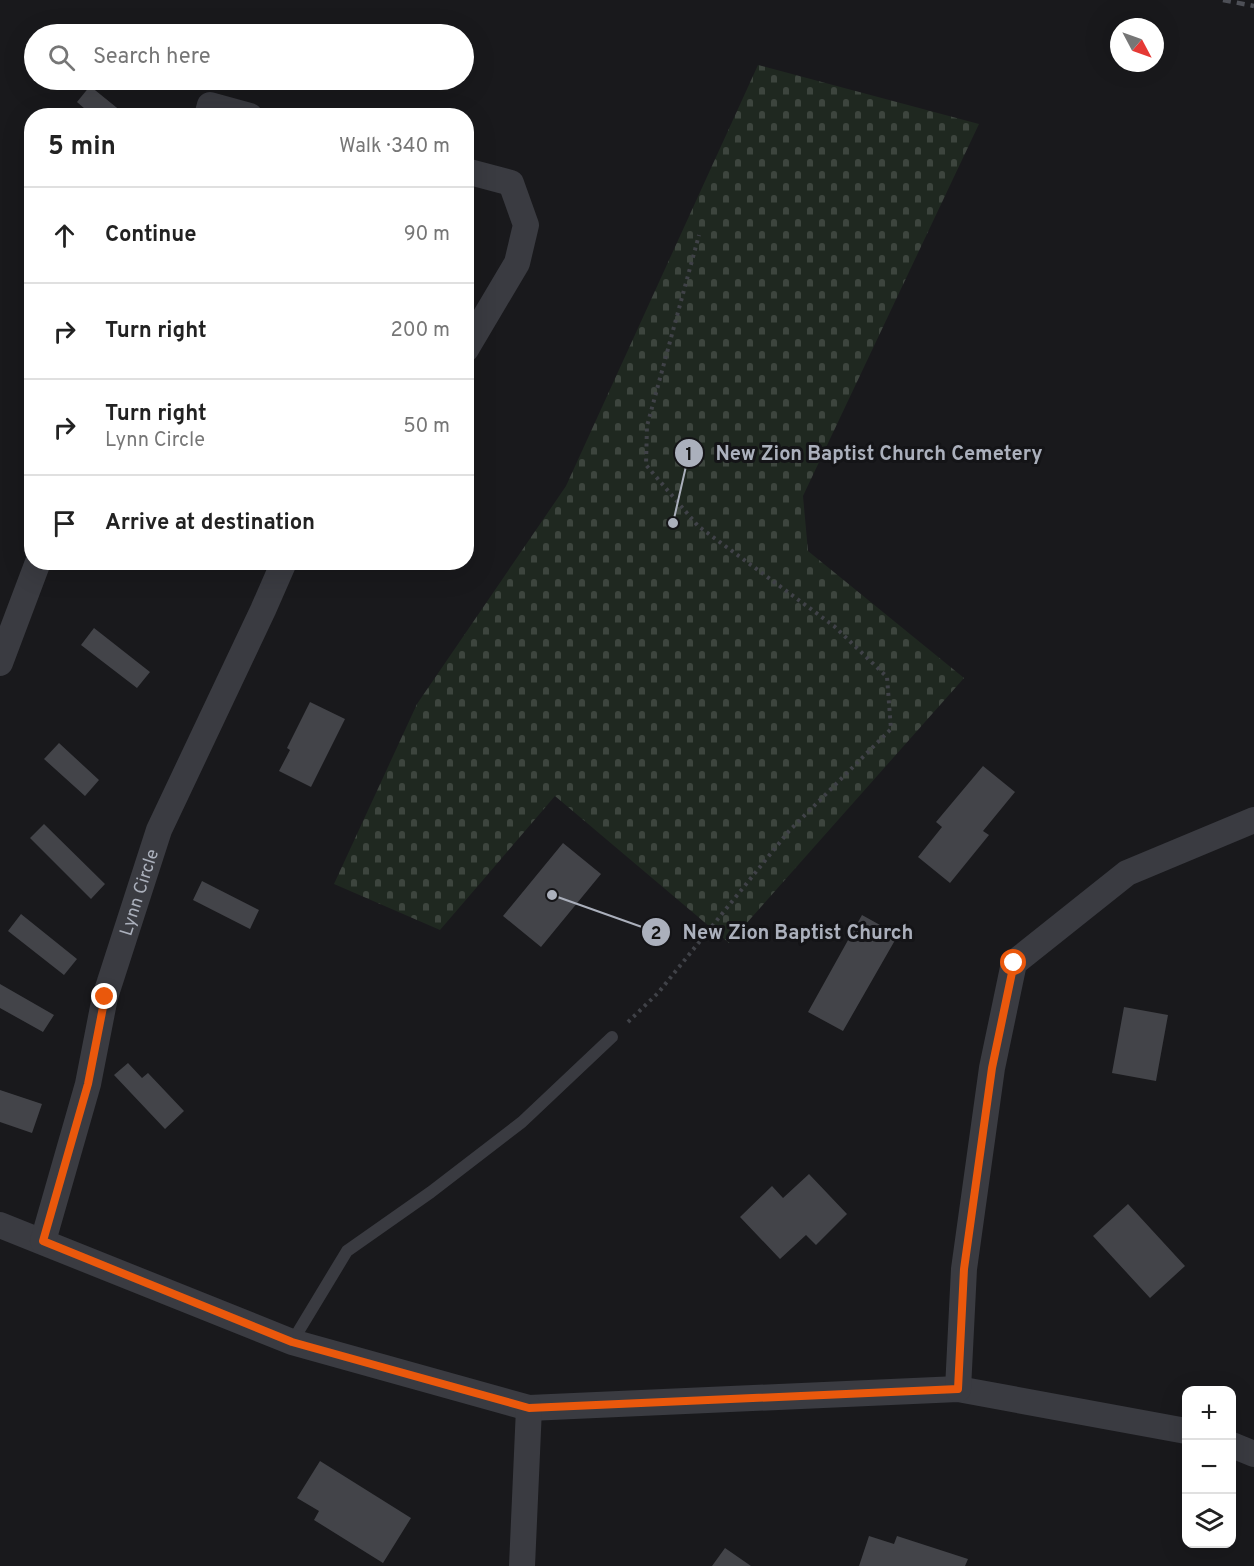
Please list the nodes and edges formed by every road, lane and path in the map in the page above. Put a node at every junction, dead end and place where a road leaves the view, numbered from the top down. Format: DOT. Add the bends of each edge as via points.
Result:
graph roads {
  1 [pos="474,173"];
  2 [pos="699,235"];
  3 [pos="474,336"];
  4 [pos="35,570"];
  5 [pos="280,570"];
  6 [pos="0,663"];
  7 [pos="1254,820"];
  8 [pos="612,1037"];
  9 [pos="0,1225"];
  10 [pos="43,1241"];
  11 [pos="292,1342"];
  12 [pos="958,1389"];
  13 [pos="529,1408"];
  14 [pos="1182,1430"];
  15 [pos="1236,1447"];
  16 [pos="1254,1454"];
  17 [pos="522,1566"];
  1 -- 3 [label="street" via="510,183 526,225 517,263"];
  2 -- 8 [label="path" via="647,426 646,465 698,526 834,626 887,677 891,729 789,831 658,993"];
  4 -- 6 [label="street"];
  5 -- 10 [label="street, Lynn Circle" via="159,830 105,997 88,1084"];
  7 -- 12 [label="street" via="1127,873 1014,963 992,1068 966,1257"];
  8 -- 11 [label="lane" via="522,1122 347,1251"];
  9 -- 10 [label="street"];
  10 -- 11 [label="street"];
  11 -- 13 [label="street"];
  12 -- 13 [label="street"];
  12 -- 14 [label="street"];
  13 -- 17 [label="street"];
  15 -- 16 [label="street"];
}
